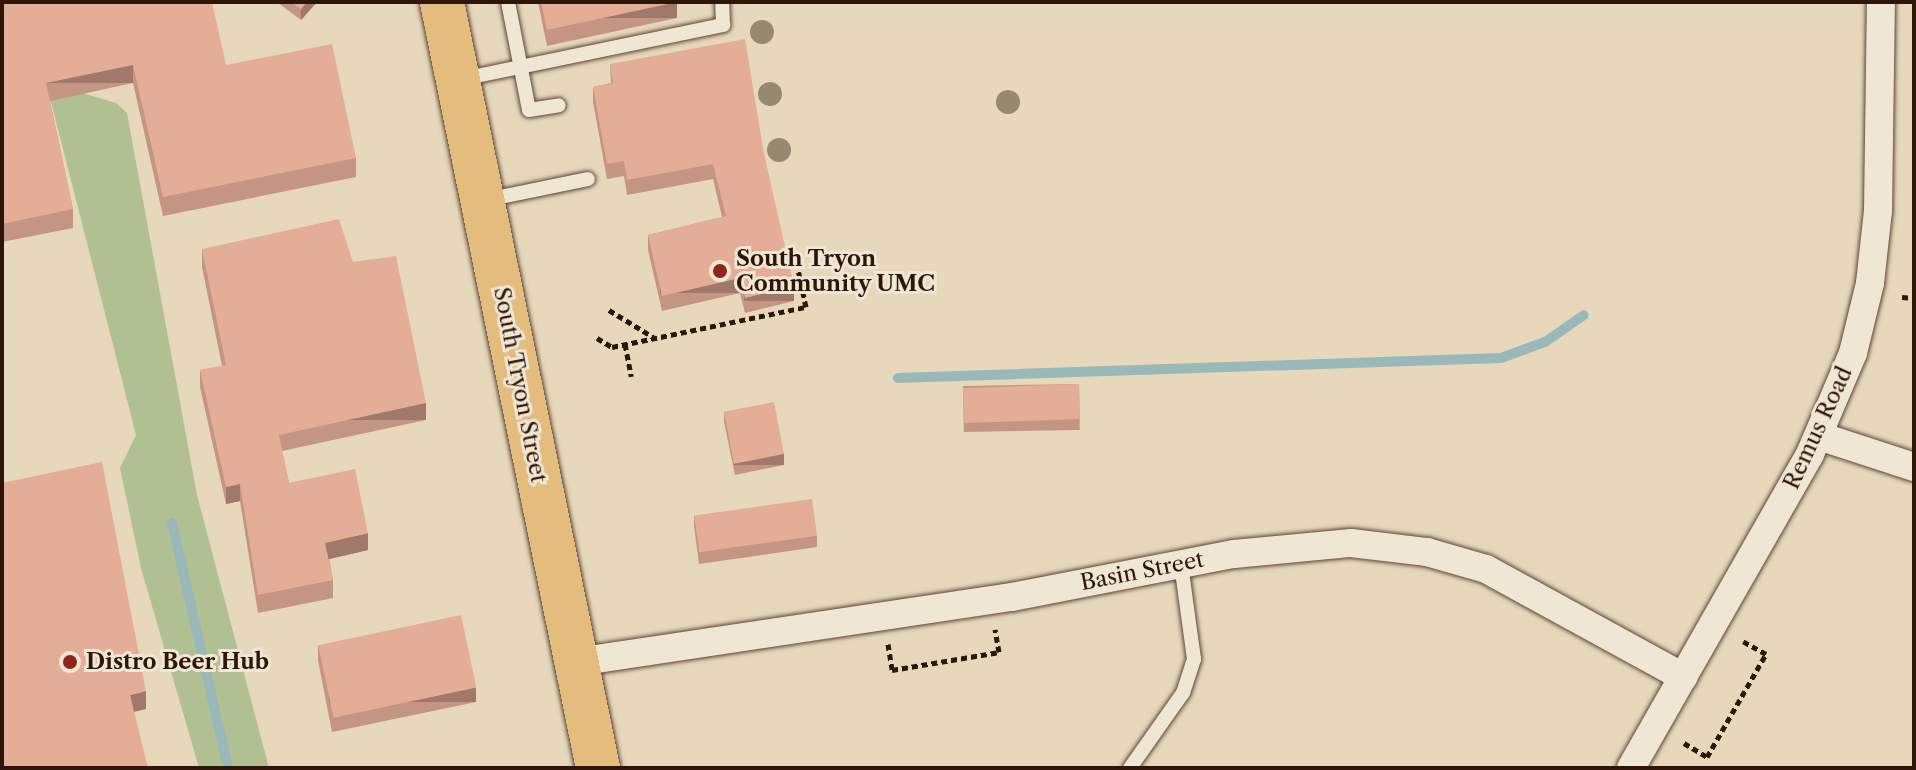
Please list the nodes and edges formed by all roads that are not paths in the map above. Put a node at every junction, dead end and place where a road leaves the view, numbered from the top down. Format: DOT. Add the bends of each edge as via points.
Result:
graph roads {
  1 [pos="442,2"];
  2 [pos="508,2"];
  3 [pos="722,2"];
  4 [pos="1881,2"];
  5 [pos="520,67"];
  6 [pos="457,80"];
  7 [pos="559,105"];
  8 [pos="588,179"];
  9 [pos="482,201"];
  10 [pos="1819,436"];
  11 [pos="1914,467"];
  12 [pos="1181,564"];
  13 [pos="576,662"];
  14 [pos="1683,677"];
  15 [pos="598,768"];
  16 [pos="1130,768"];
  17 [pos="1631,768"];
  1 -- 6 [label="main road, South Tryon Street"];
  2 -- 5 [label="lane"];
  3 -- 5 [label="lane" via="723,25"];
  4 -- 10 [label="street, Remus Road" via="1878,211 1870,283 1853,353"];
  5 -- 6 [label="lane"];
  5 -- 7 [label="lane" via="529,110"];
  6 -- 9 [label="main road, South Tryon Street"];
  8 -- 9 [label="lane"];
  9 -- 13 [label="main road, South Tryon Street"];
  10 -- 11 [label="street"];
  10 -- 14 [label="street, Remus Road"];
  12 -- 13 [label="street, Basin Street" via="876,619"];
  12 -- 14 [label="street, Basin Street" via="1351,543 1427,552 1513,581"];
  12 -- 16 [label="lane" via="1194,659 1183,693"];
  13 -- 15 [label="main road, South Tryon Street"];
  14 -- 17 [label="street, Remus Road"];
}
